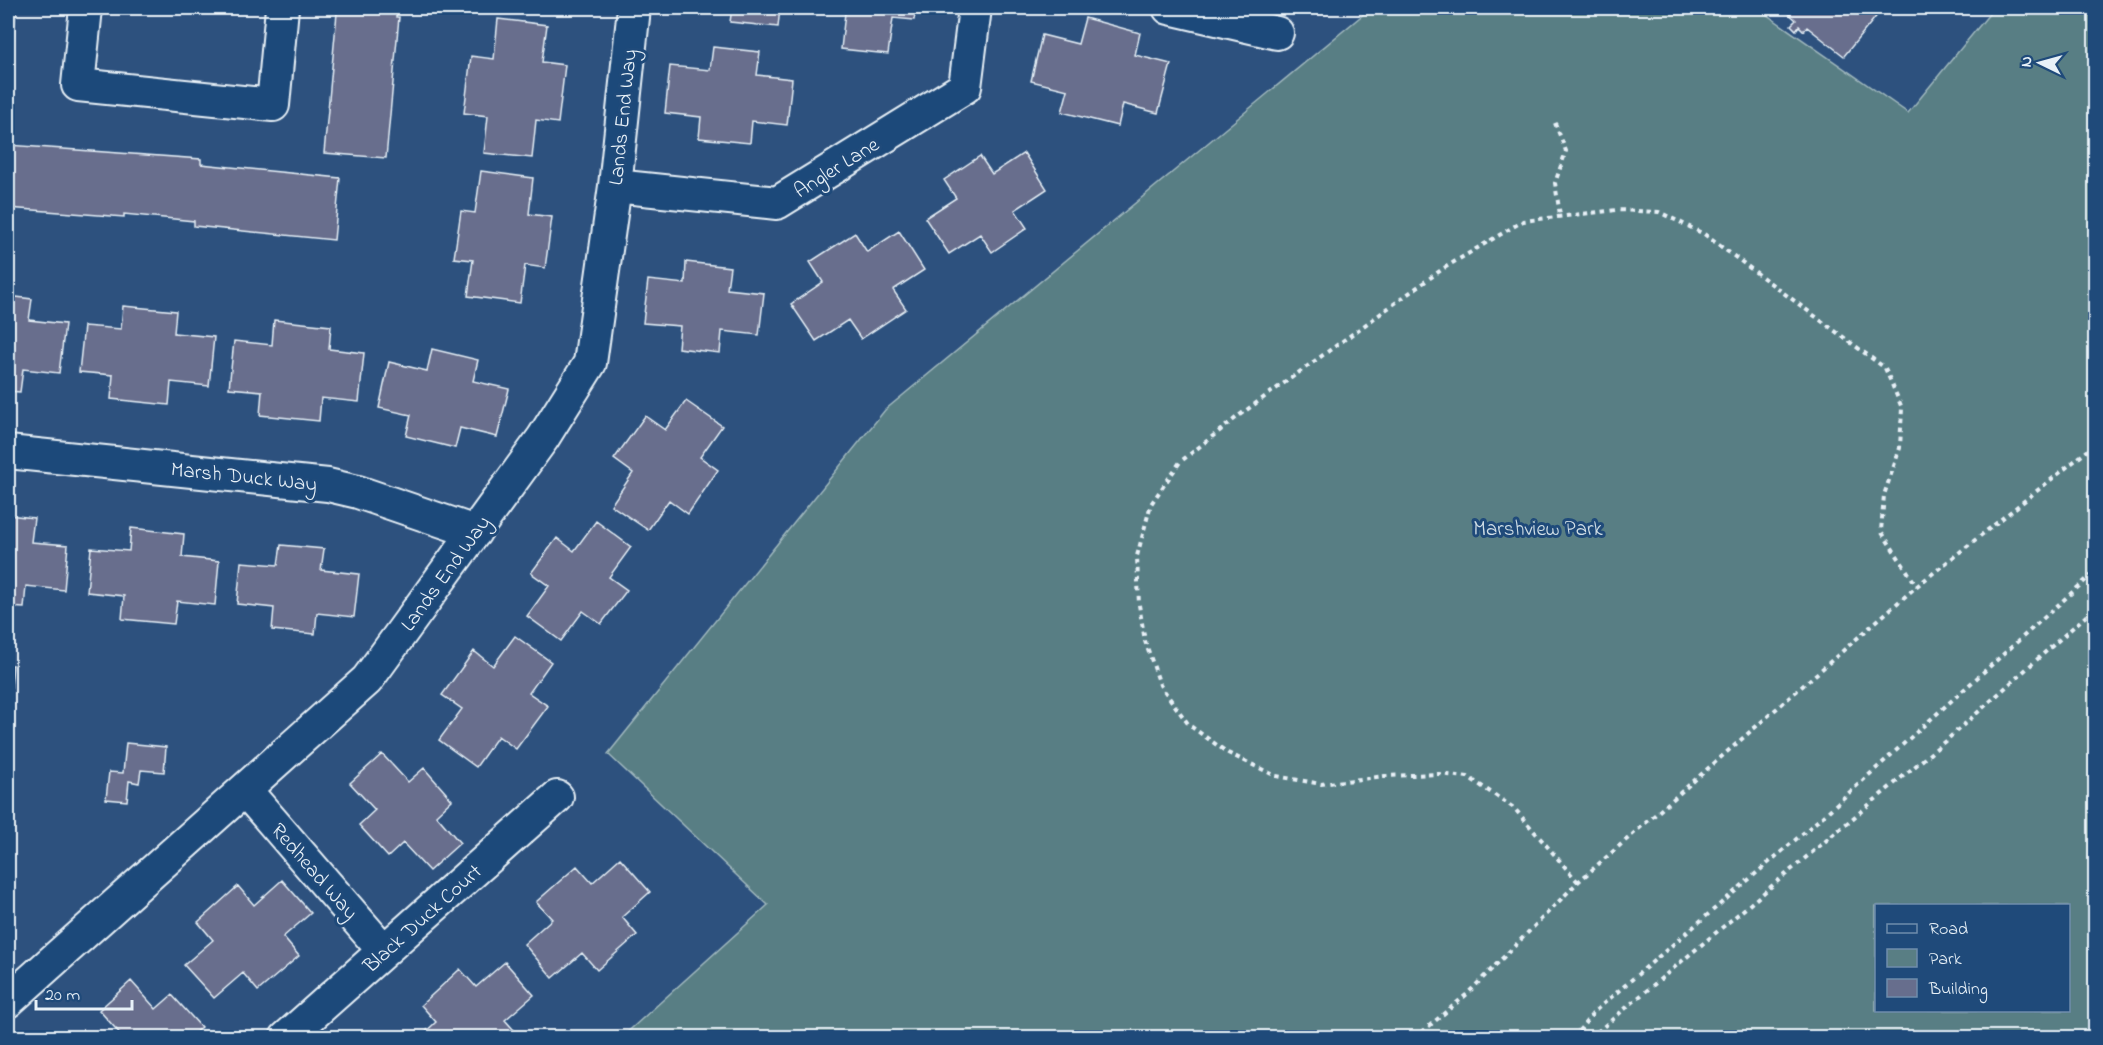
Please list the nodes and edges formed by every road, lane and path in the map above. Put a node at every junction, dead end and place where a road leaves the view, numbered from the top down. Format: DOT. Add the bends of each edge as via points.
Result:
graph roads {
  1 [pos="86,8"];
  2 [pos="277,8"];
  3 [pos="282,8"];
  4 [pos="634,8"];
  5 [pos="975,8"];
  6 [pos="1169,8"];
  7 [pos="1277,33"];
  8 [pos="1555,123"];
  9 [pos="615,186"];
  10 [pos="1560,215"];
  11 [pos="2096,444"];
  12 [pos="8,452"];
  13 [pos="475,532"];
  14 [pos="2096,571"];
  15 [pos="1917,586"];
  16 [pos="2096,607"];
  17 [pos="245,790"];
  18 [pos="557,797"];
  19 [pos="1578,882"];
  20 [pos="384,951"];
  21 [pos="8,1001"];
  22 [pos="286,1038"];
  23 [pos="1415,1038"];
  24 [pos="1573,1038"];
  25 [pos="1590,1038"];
  1 -- 3 [label="street" via="78,85 273,105"];
  2 -- 3 [label="street"];
  4 -- 9 [label="street, Lands End Way"];
  5 -- 9 [label="street, Angler Lane" via="965,87 777,203"];
  6 -- 7 [label="street"];
  8 -- 10 [label="path" via="1566,151 1556,183"];
  9 -- 13 [label="street, Lands End Way" via="590,363 543,438"];
  10 -- 15 [label="path" via="1616,210 1659,212 1704,234 1885,368 1902,408 1900,448 1884,495 1881,531"];
  10 -- 19 [label="path" via="1523,221 1444,268 1180,462 1151,504 1137,556 1145,641 1160,685 1189,725 1228,753 1276,776 1321,784 1385,776 1468,777 1514,808"];
  11 -- 15 [label="path"];
  12 -- 13 [label="street, Marsh Duck Way" via="328,485"];
  13 -- 17 [label="street, Lands End Way" via="368,680"];
  14 -- 24 [label="path" via="1822,817 1595,1011"];
  15 -- 19 [label="path"];
  16 -- 25 [label="path" via="1950,737"];
  17 -- 20 [label="street, Redhead Way"];
  17 -- 21 [label="street, Lands End Way"];
  18 -- 20 [label="street, Black Duck Court"];
  19 -- 23 [label="path" via="1466,995"];
  20 -- 22 [label="street, Black Duck Court"];
}
